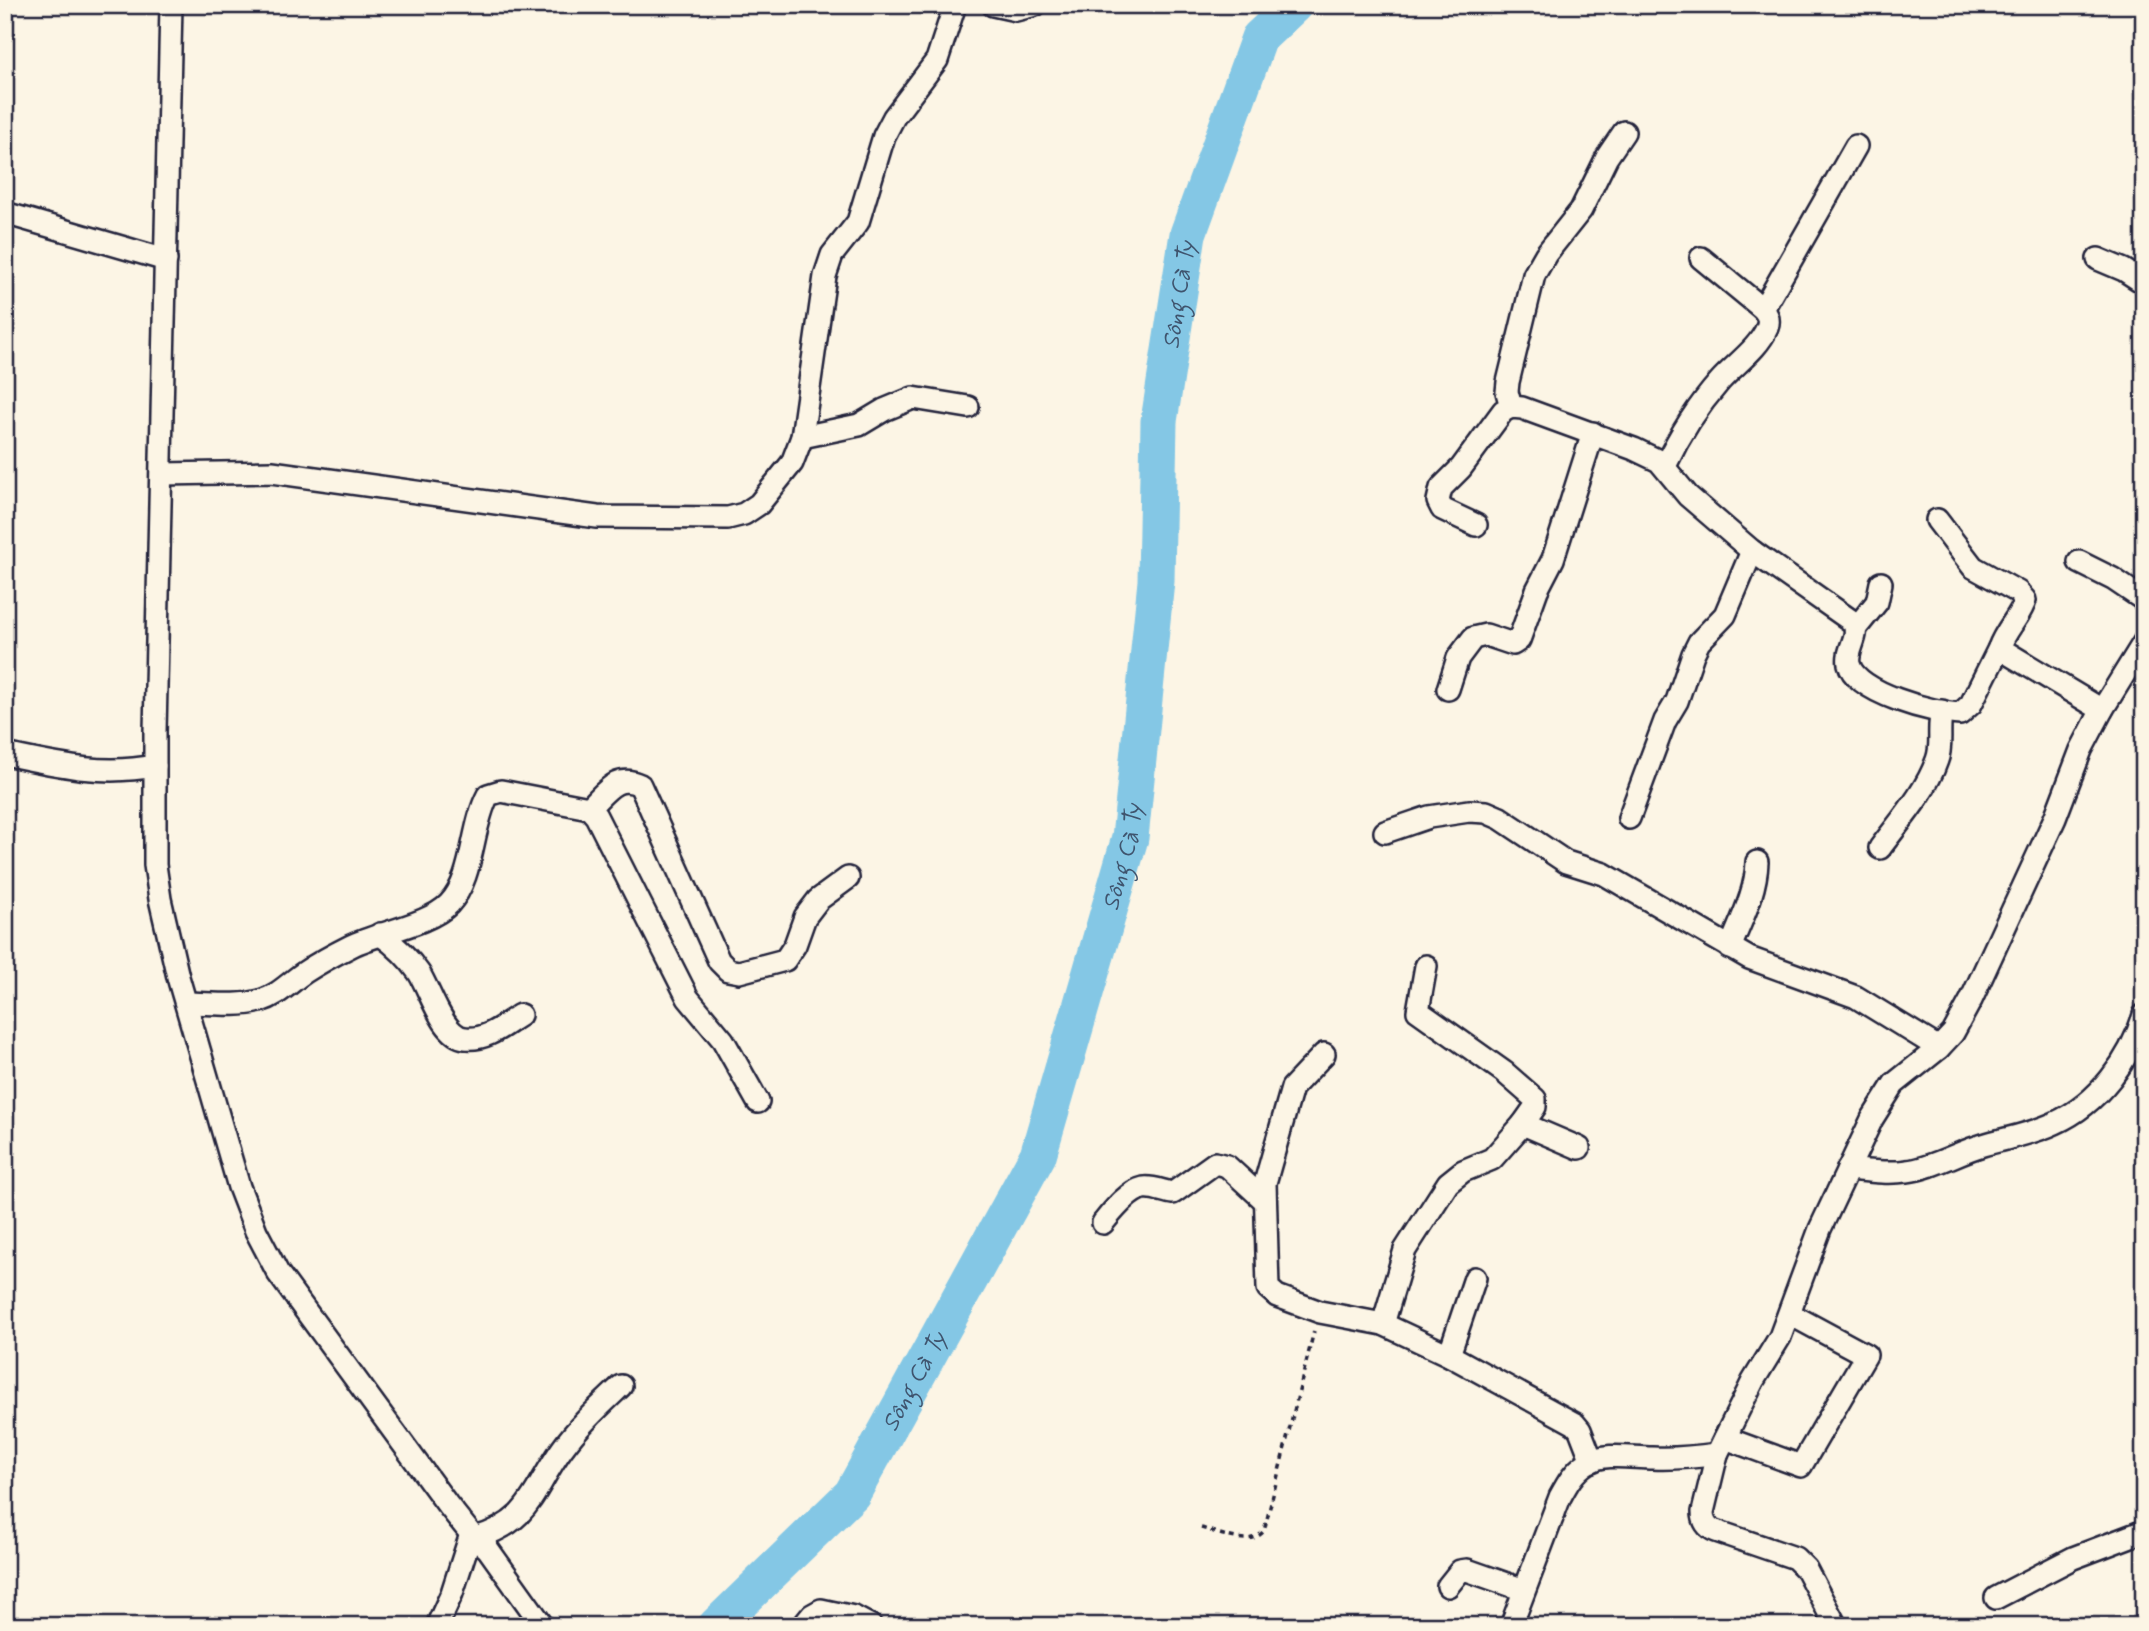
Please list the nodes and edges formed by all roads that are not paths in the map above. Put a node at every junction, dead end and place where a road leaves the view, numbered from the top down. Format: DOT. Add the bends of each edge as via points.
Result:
graph roads {
  1 [pos="172,5"];
  2 [pos="955,5"];
  3 [pos="993,5"];
  4 [pos="1035,5"];
  5 [pos="1624,132"];
  6 [pos="1856,146"];
  7 [pos="8,214"];
  8 [pos="1701,258"];
  9 [pos="2098,259"];
  10 [pos="166,260"];
  11 [pos="2144,283"];
  12 [pos="1763,309"];
  13 [pos="968,407"];
  14 [pos="1511,407"];
  15 [pos="1593,433"];
  16 [pos="802,437"];
  17 [pos="1665,466"];
  18 [pos="162,474"];
  19 [pos="1937,520"];
  20 [pos="1476,525"];
  21 [pos="1752,551"];
  22 [pos="2079,562"];
  23 [pos="1881,583"];
  24 [pos="2144,600"];
  25 [pos="1856,628"];
  26 [pos="2144,642"];
  27 [pos="1999,648"];
  28 [pos="1448,689"];
  29 [pos="2102,710"];
  30 [pos="1942,711"];
  31 [pos="5,754"];
  32 [pos="155,766"];
  33 [pos="589,808"];
  34 [pos="1629,818"];
  35 [pos="1385,832"];
  36 [pos="1880,848"];
  37 [pos="1757,862"];
  38 [pos="848,878"];
  39 [pos="380,934"];
  40 [pos="1730,948"];
  41 [pos="1426,966"];
  42 [pos="186,1003"];
  43 [pos="520,1015"];
  44 [pos="2143,1019"];
  45 [pos="1940,1048"];
  46 [pos="1324,1054"];
  47 [pos="758,1102"];
  48 [pos="1523,1124"];
  49 [pos="1579,1148"];
  50 [pos="1848,1169"];
  51 [pos="1264,1200"];
  52 [pos="1103,1223"];
  53 [pos="1475,1278"];
  54 [pos="1790,1314"];
  55 [pos="1383,1324"];
  56 [pos="1449,1355"];
  57 [pos="621,1386"];
  58 [pos="1721,1446"];
  59 [pos="1592,1461"];
  60 [pos="2144,1531"];
  61 [pos="473,1536"];
  62 [pos="1448,1586"];
  63 [pos="1524,1590"];
  64 [pos="1996,1598"];
  65 [pos="437,1626"];
  66 [pos="543,1626"];
  67 [pos="803,1626"];
  68 [pos="871,1626"];
  69 [pos="1511,1626"];
  70 [pos="1836,1626"];
  1 -- 10 [label="street"];
  2 -- 16 [label="street" via="937,60 884,136 858,222 832,256 825,276"];
  3 -- 4 [label="street" via="1016,10"];
  5 -- 14 [label="street" via="1581,210 1534,275 1508,382"];
  6 -- 12 [label="street"];
  7 -- 10 [label="street"];
  8 -- 12 [label="street"];
  9 -- 11 [label="street"];
  10 -- 18 [label="street"];
  12 -- 17 [label="street" via="1768,317 1766,330 1707,397"];
  13 -- 16 [label="street" via="913,398 859,425"];
  14 -- 15 [label="street"];
  14 -- 20 [label="street" via="1503,411 1438,495 1442,509"];
  15 -- 17 [label="street"];
  15 -- 28 [label="street" via="1553,559 1519,640 1513,644 1486,635 1473,638 1458,658"];
  16 -- 18 [label="street" via="785,473 759,504 728,518 597,517 272,472"];
  17 -- 21 [label="street" via="1688,496"];
  18 -- 32 [label="street"];
  19 -- 27 [label="street" via="1973,567 2025,600"];
  21 -- 25 [label="street"];
  21 -- 34 [label="street" via="1731,605 1693,654"];
  22 -- 24 [label="street"];
  23 -- 25 [label="street" via="1877,603"];
  25 -- 30 [label="street" via="1849,655 1856,676 1903,702"];
  26 -- 29 [label="street"];
  27 -- 29 [label="street"];
  27 -- 30 [label="street" via="1966,710 1960,714"];
  29 -- 45 [label="street" via="1971,1000"];
  30 -- 36 [label="street" via="1937,761"];
  31 -- 32 [label="street" via="61,767 130,771"];
  32 -- 42 [label="street" via="157,882"];
  33 -- 38 [label="street" via="616,782 629,780 640,785 719,961 728,970 740,972 785,960 818,900"];
  33 -- 39 [label="street" via="501,791 488,795 466,870 449,905"];
  33 -- 47 [label="street" via="688,998 723,1040"];
  35 -- 40 [label="street" via="1429,817 1486,811 1566,862 1604,874"];
  37 -- 40 [label="street" via="1753,889"];
  39 -- 42 [label="street" via="329,958 264,1000"];
  39 -- 43 [label="street" via="418,972 443,1020 457,1036 491,1034"];
  40 -- 45 [label="street" via="1856,997"];
  41 -- 48 [label="street" via="1418,1011 1535,1099"];
  42 -- 61 [label="street" via="239,1188 260,1241 278,1273"];
  44 -- 50 [label="street" via="2112,1077 2066,1118 1917,1169"];
  45 -- 50 [label="street" via="1888,1091"];
  46 -- 51 [label="street" via="1292,1088"];
  48 -- 49 [label="street"];
  48 -- 55 [label="street" via="1492,1159 1448,1183 1405,1251"];
  50 -- 54 [label="street" via="1820,1229"];
  51 -- 52 [label="street" via="1227,1166 1215,1163 1172,1194 1149,1188 1136,1191"];
  51 -- 55 [label="street" via="1268,1288 1320,1312"];
  53 -- 56 [label="street"];
  54 -- 58 [label="street"];
  54 -- 58 [label="street" via="1866,1355 1801,1466"];
  55 -- 56 [label="street"];
  56 -- 59 [label="street" via="1575,1424"];
  57 -- 61 [label="street" via="576,1431 524,1511 513,1522"];
  58 -- 59 [label="street" via="1653,1459"];
  58 -- 70 [label="street" via="1703,1519 1716,1531 1796,1558"];
  59 -- 63 [label="street" via="1576,1473 1560,1497"];
  60 -- 64 [label="street" via="2073,1558"];
  61 -- 65 [label="street"];
  61 -- 66 [label="street" via="488,1549"];
  62 -- 63 [label="street" via="1467,1570"];
  63 -- 69 [label="street"];
  67 -- 68 [label="street" via="821,1610"];
}
